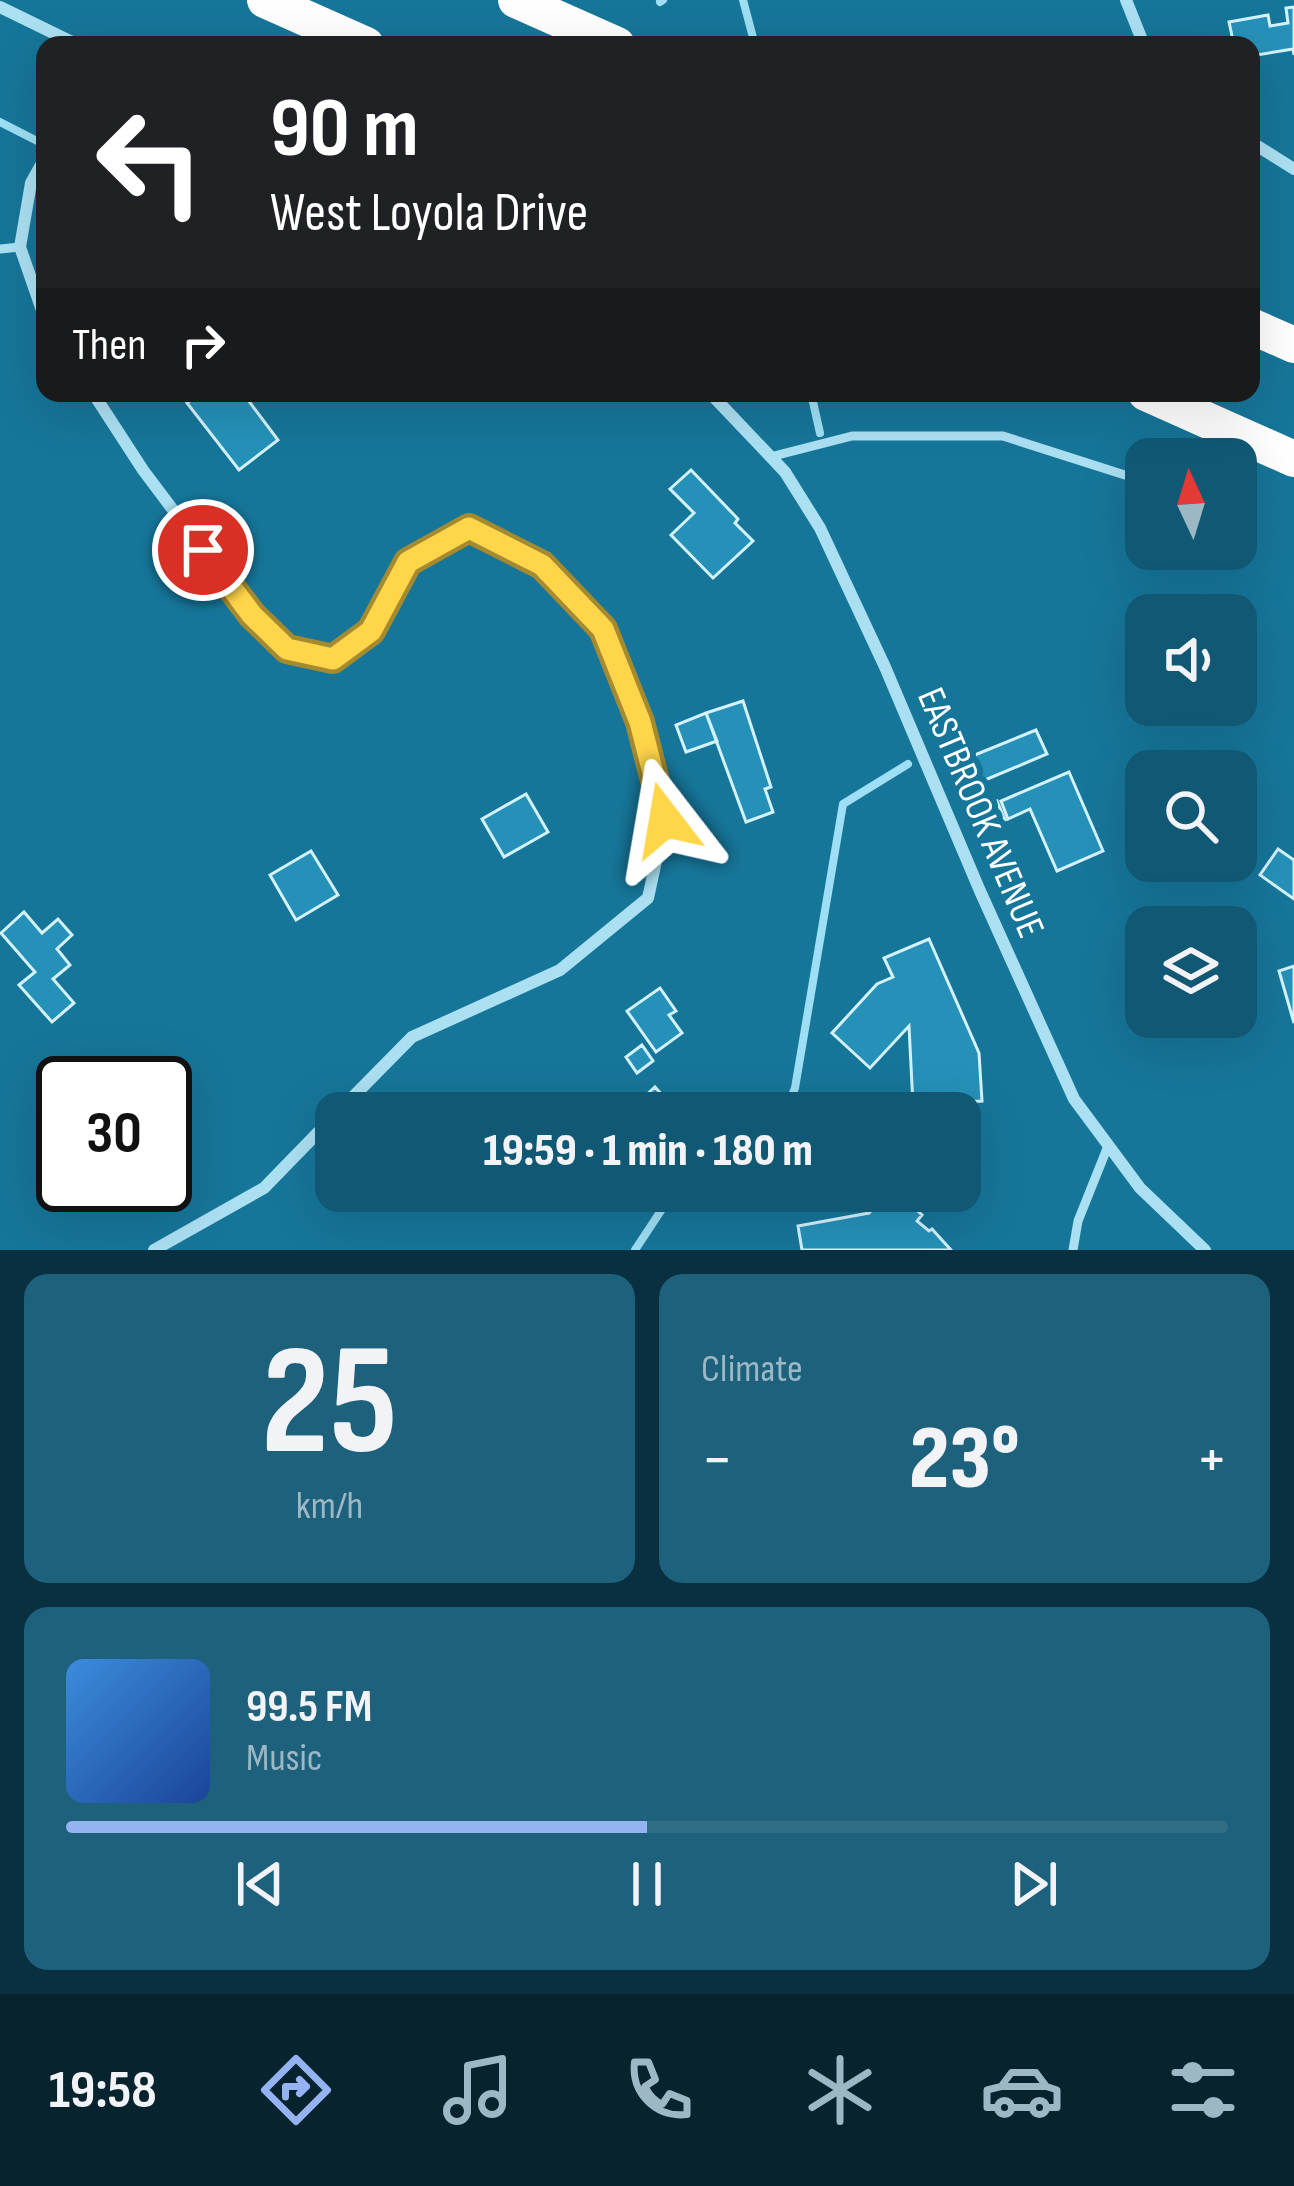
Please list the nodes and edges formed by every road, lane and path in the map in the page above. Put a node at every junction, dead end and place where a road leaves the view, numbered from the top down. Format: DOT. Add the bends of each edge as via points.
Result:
graph roads {
  1 [pos="265,0"];
  2 [pos="516,0"];
  3 [pos="1126,0"];
  4 [pos="0,7"];
  5 [pos="59,36"];
  6 [pos="346,36"];
  7 [pos="597,36"];
  8 [pos="1140,36"];
  9 [pos="1260,148"];
  10 [pos="1294,169"];
  11 [pos="36,174"];
  12 [pos="20,247"];
  13 [pos="0,249"];
  14 [pos="36,294"];
  15 [pos="1260,330"];
  16 [pos="1294,345"];
  17 [pos="99,402"];
  18 [pos="718,402"];
  19 [pos="1166,402"];
  20 [pos="770,457"];
  21 [pos="1294,459"];
  22 [pos="1125,475"];
  23 [pos="358,1092"];
  24 [pos="315,1136"];
  25 [pos="1108,1146"];
  26 [pos="154,1250"];
  27 [pos="1073,1250"];
  28 [pos="1204,1250"];
  1 -- 6 [label="highway"];
  2 -- 7 [label="highway"];
  3 -- 8 [label="street"];
  4 -- 5 [label="street"];
  9 -- 10 [label="street"];
  11 -- 12 [label="street"];
  12 -- 13 [label="lane"];
  12 -- 14 [label="street"];
  15 -- 16 [label="highway"];
  17 -- 23 [label="street" via="252,615 287,649 333,659 371,631 408,562 469,528 542,565 603,629 640,722 665,820 648,898 560,970 412,1037"];
  18 -- 20 [label="street, EASTBROOK AVENUE"];
  19 -- 21 [label="highway"];
  20 -- 22 [label="lane" via="852,436 1003,436"];
  20 -- 25 [label="street, EASTBROOK AVENUE" via="820,528 1074,1099"];
  24 -- 26 [label="street" via="264,1187"];
  25 -- 27 [label="lane"];
  25 -- 28 [label="street, EASTBROOK AVENUE"];
}
